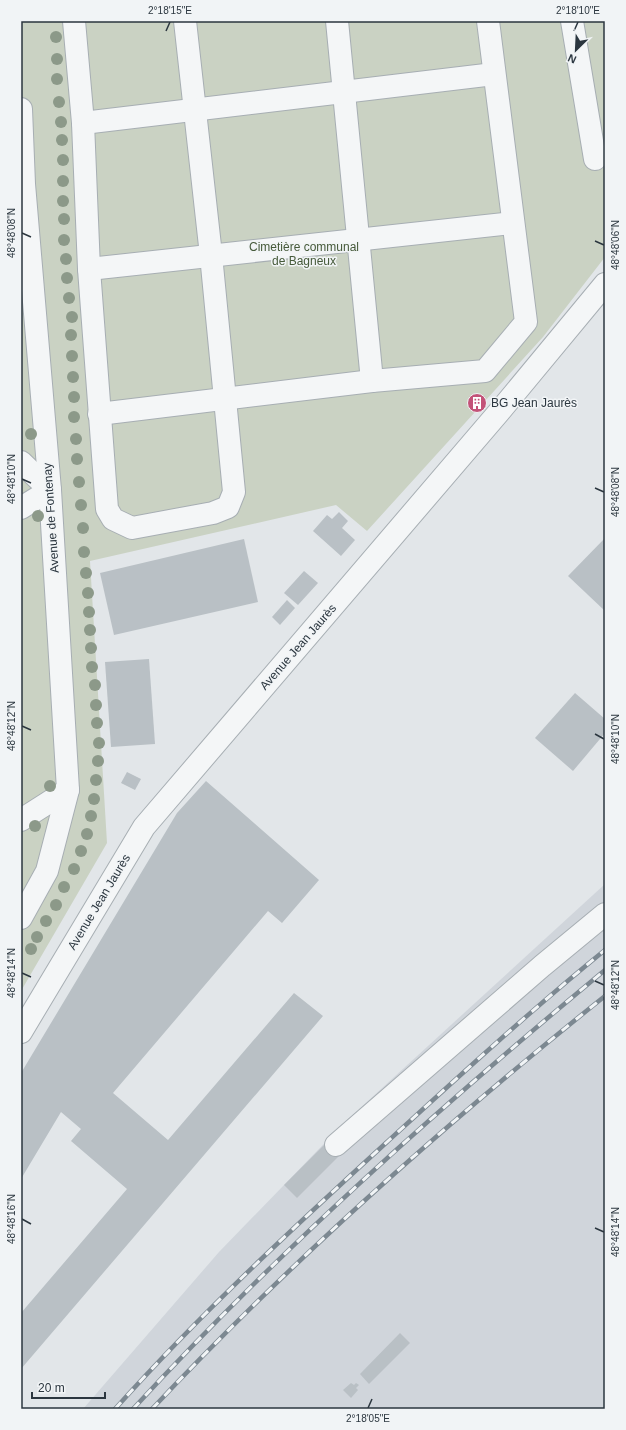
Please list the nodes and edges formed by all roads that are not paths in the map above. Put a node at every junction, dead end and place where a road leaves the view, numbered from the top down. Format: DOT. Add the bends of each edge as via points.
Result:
graph roads {
  1 [pos="74,21"];
  2 [pos="185,21"];
  3 [pos="337,21"];
  4 [pos="488,21"];
  5 [pos="572,21"];
  6 [pos="494,74"];
  7 [pos="344,92"];
  8 [pos="21,109"];
  9 [pos="193,110"];
  10 [pos="83,123"];
  11 [pos="595,159"];
  12 [pos="22,185"];
  13 [pos="512,223"];
  14 [pos="357,238"];
  15 [pos="211,254"];
  16 [pos="89,269"];
  17 [pos="605,284"];
  18 [pos="372,380"];
  19 [pos="225,398"];
  20 [pos="99,414"];
  21 [pos="21,462"];
  22 [pos="50,490"];
  23 [pos="21,508"];
  24 [pos="68,790"];
  25 [pos="21,820"];
  26 [pos="605,914"];
  27 [pos="21,918"];
  28 [pos="21,1032"];
  29 [pos="336,1146"];
  1 -- 10 [label="street"];
  2 -- 9 [label="street"];
  3 -- 7 [label="street"];
  4 -- 6 [label="street"];
  5 -- 11 [label="street"];
  6 -- 7 [label="street"];
  6 -- 13 [label="street"];
  7 -- 9 [label="street"];
  7 -- 14 [label="street"];
  8 -- 12 [label="street, Avenue de Fontenay"];
  9 -- 10 [label="street"];
  9 -- 15 [label="street"];
  10 -- 16 [label="street"];
  12 -- 22 [label="street, Avenue de Fontenay"];
  13 -- 14 [label="street"];
  13 -- 18 [label="street" via="526,322 485,371"];
  14 -- 15 [label="street"];
  14 -- 18 [label="street"];
  15 -- 16 [label="street"];
  15 -- 19 [label="street"];
  16 -- 20 [label="street"];
  17 -- 28 [label="street, Avenue Jean Jaurès" via="499,412 144,827"];
  18 -- 19 [label="street"];
  19 -- 20 [label="street"];
  19 -- 20 [label="street" via="234,492 228,506 213,513 132,528 113,519 107,509"];
  21 -- 22 [label="street"];
  22 -- 23 [label="street"];
  22 -- 24 [label="street, Avenue de Fontenay"];
  24 -- 25 [label="street"];
  24 -- 27 [label="street, Avenue de Fontenay" via="46,871"];
  26 -- 29 [label="street"];
}
